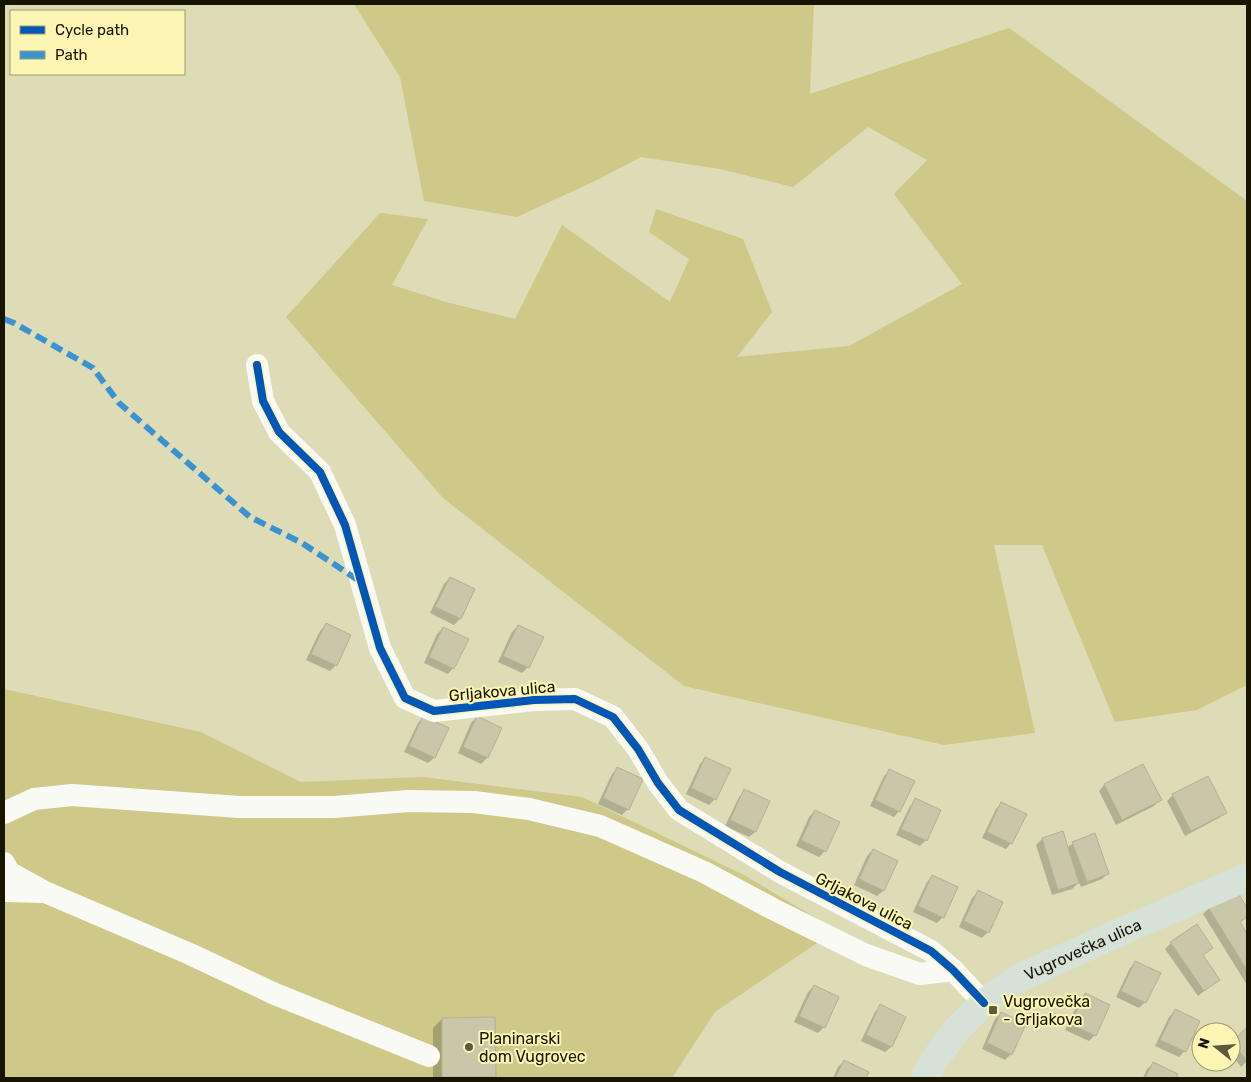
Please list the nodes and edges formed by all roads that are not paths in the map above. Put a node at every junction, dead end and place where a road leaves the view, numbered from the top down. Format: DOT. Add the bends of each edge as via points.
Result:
graph roads {
  1 [pos="257,365"];
  2 [pos="4,813"];
  3 [pos="4,863"];
  4 [pos="1247,877"];
  5 [pos="4,891"];
  6 [pos="45,892"];
  7 [pos="953,970"];
  8 [pos="984,1003"];
  9 [pos="429,1056"];
  10 [pos="925,1078"];
  1 -- 7 [label="street, Grljakova ulica" via="263,401 278,432 320,472 345,525 380,648 405,698 434,711 575,699 614,718 679,810 780,872 930,951"];
  2 -- 7 [label="street" via="34,799 72,795 239,807 408,801 474,802 529,809 600,826 704,872 866,955 920,974"];
  3 -- 6 [label="street" via="9,872"];
  4 -- 8 [label="main road, Vugrovečka ulica" via="1017,979"];
  5 -- 6 [label="street"];
  6 -- 9 [label="street" via="275,994"];
  7 -- 8 [label="street, Grljakova ulica"];
  8 -- 10 [label="main road, Vugrovečka ulica" via="957,1029"];
}
